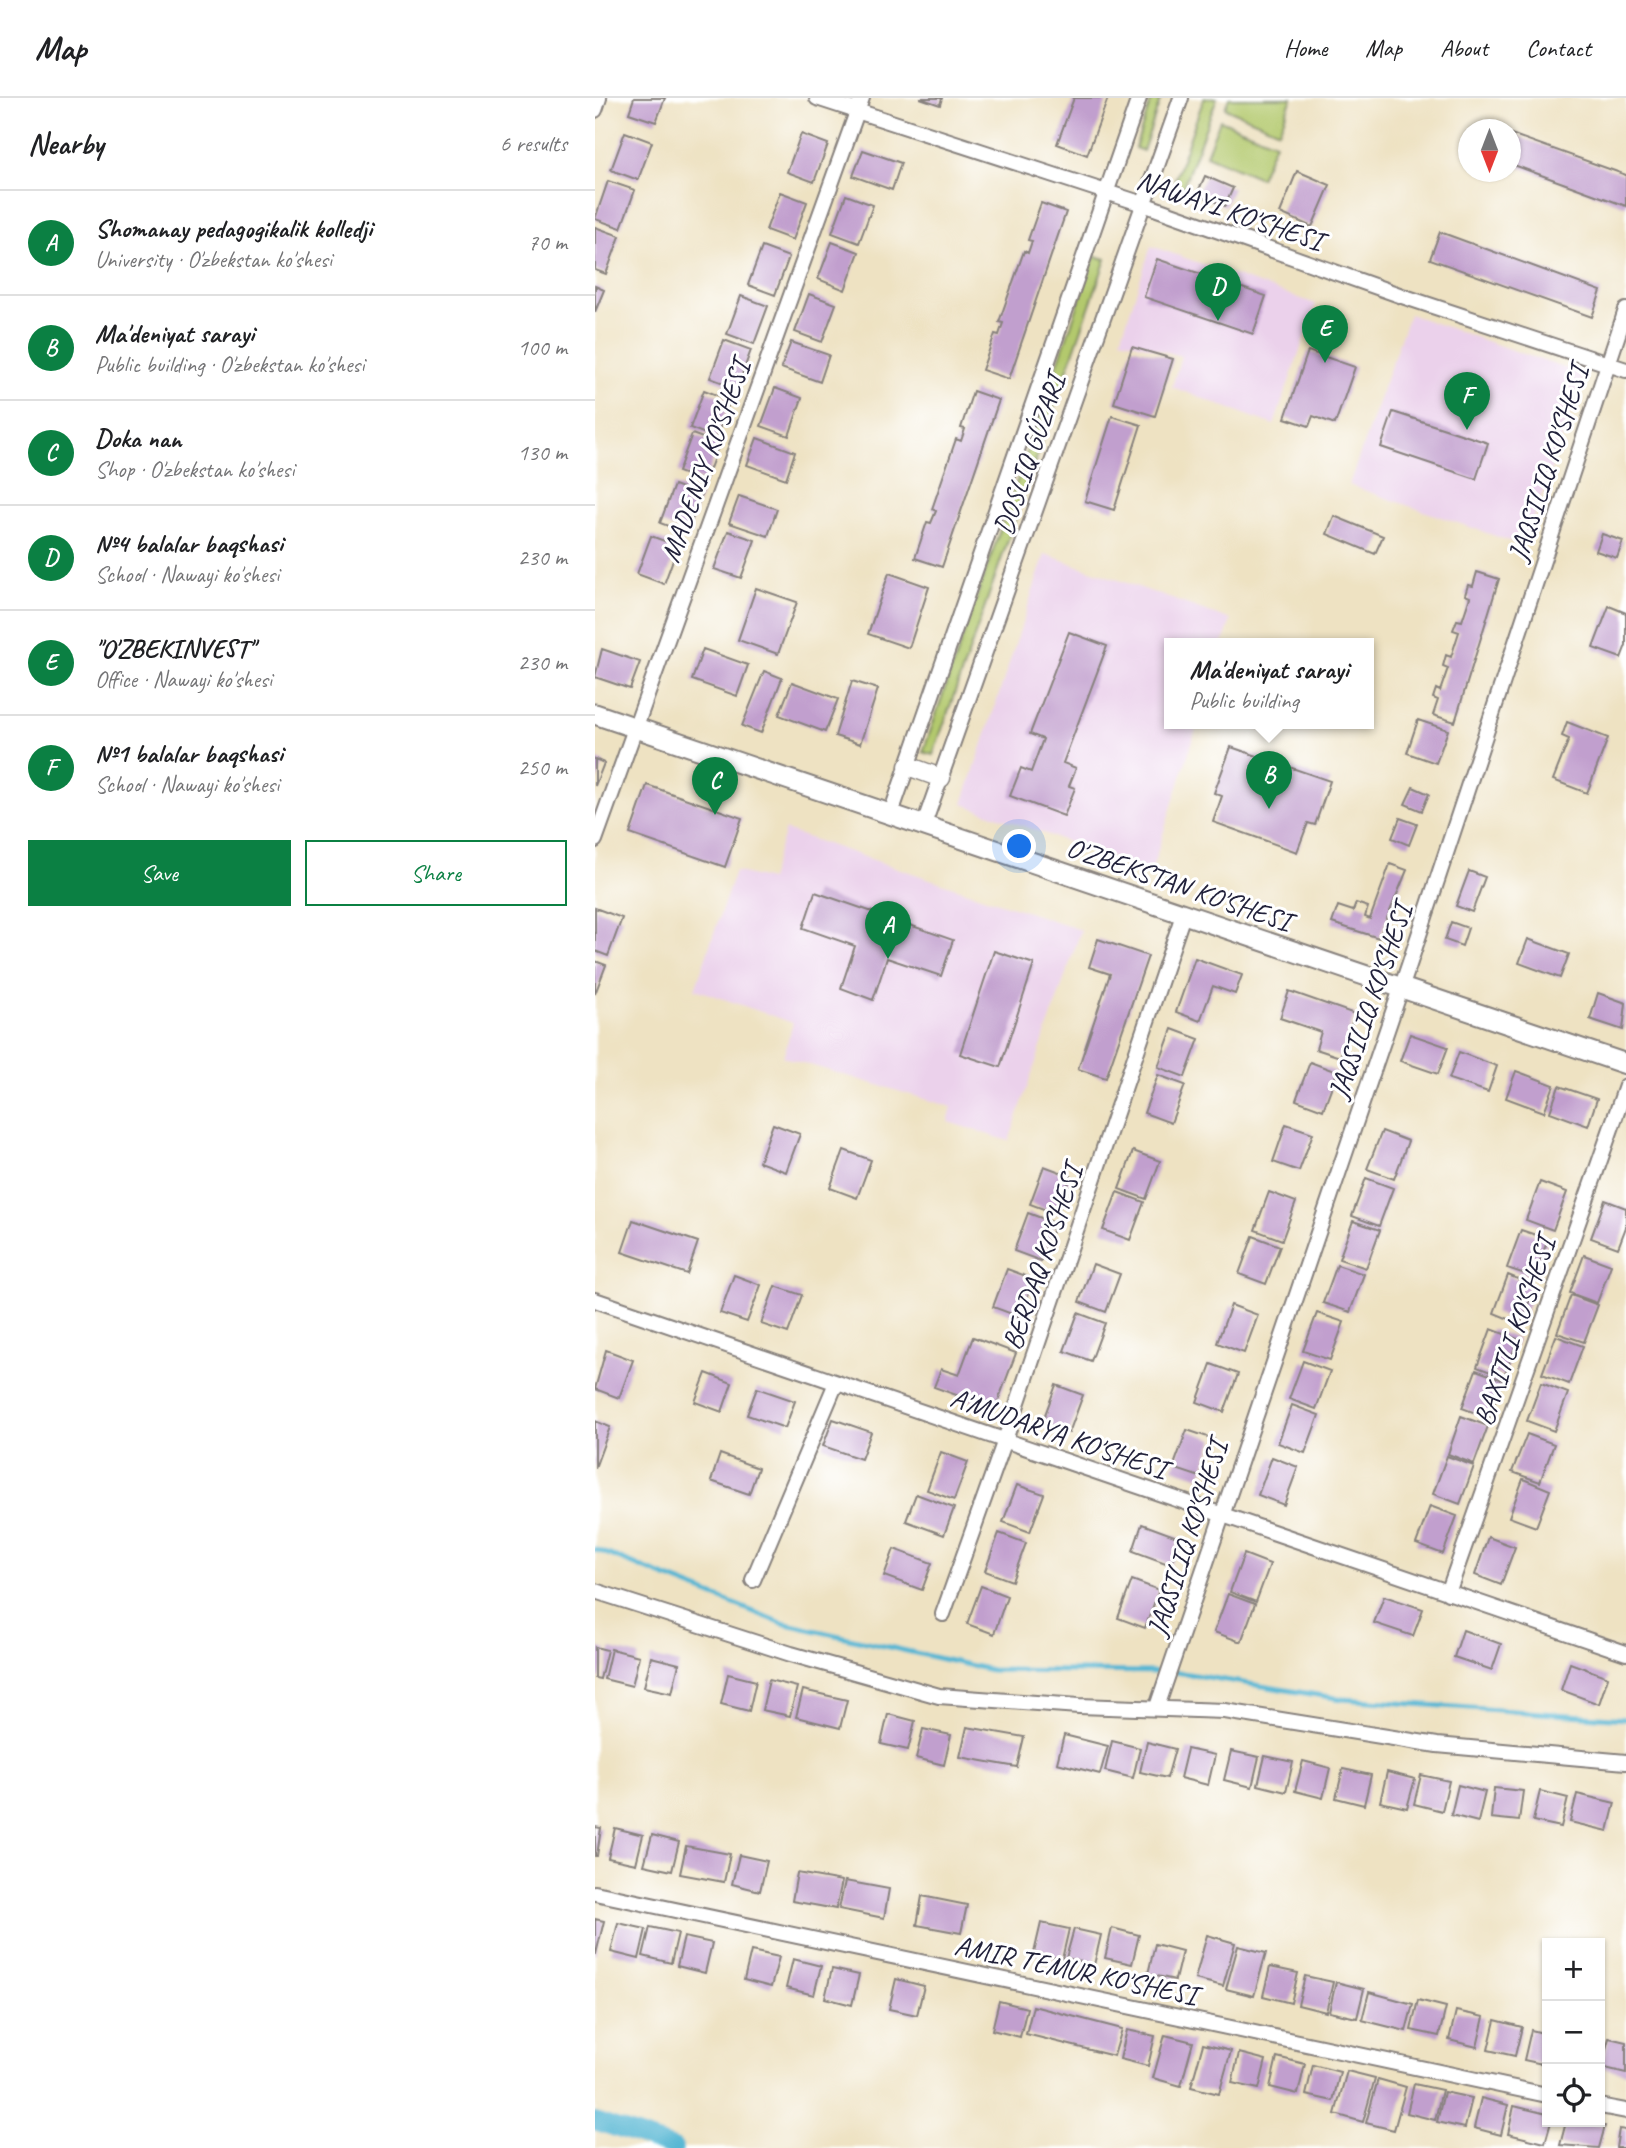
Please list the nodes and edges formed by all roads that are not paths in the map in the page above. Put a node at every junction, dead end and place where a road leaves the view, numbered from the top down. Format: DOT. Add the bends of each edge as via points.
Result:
graph roads {
  1 [pos="599,98"];
  2 [pos="817,98"];
  3 [pos="1139,98"];
  4 [pos="1181,98"];
  5 [pos="859,105"];
  6 [pos="595,110"];
  7 [pos="1106,193"];
  8 [pos="1143,204"];
  9 [pos="1626,310"];
  10 [pos="1607,364"];
  11 [pos="1626,370"];
  12 [pos="595,713"];
  13 [pos="635,728"];
  14 [pos="908,766"];
  15 [pos="941,778"];
  16 [pos="890,816"];
  17 [pos="923,827"];
  18 [pos="595,840"];
  19 [pos="1183,915"];
  20 [pos="1400,988"];
  21 [pos="1626,1064"];
  22 [pos="1626,1086"];
  23 [pos="595,1300"];
  24 [pos="836,1383"];
  25 [pos="1005,1440"];
  26 [pos="1220,1514"];
  27 [pos="753,1580"];
  28 [pos="595,1591"];
  29 [pos="1448,1592"];
  30 [pos="943,1614"];
  31 [pos="1626,1653"];
  32 [pos="1157,1707"];
  33 [pos="1626,1762"];
  34 [pos="595,1893"];
  35 [pos="1542,2094"];
  36 [pos="1605,2107"];
  37 [pos="1626,2112"];
  1 -- 6 [label="street"];
  2 -- 5 [label="street, NAWAYI KO'SHESI"];
  3 -- 7 [label="street"];
  4 -- 8 [label="street"];
  5 -- 7 [label="street, NAWAYI KO'SHESI"];
  5 -- 13 [label="street, MADENIY KO'SHESI"];
  7 -- 8 [label="street, NAWAYI KO'SHESI"];
  7 -- 14 [label="street"];
  8 -- 10 [label="street, NAWAYI KO'SHESI"];
  8 -- 15 [label="street"];
  9 -- 10 [label="street, JAQSILIQ KO'SHESI"];
  10 -- 11 [label="street, NAWAYI KO'SHESI"];
  10 -- 20 [label="street, JAQSILIQ KO'SHESI"];
  12 -- 13 [label="main road, O'ZBEKSTAN KO'SHESI"];
  13 -- 16 [label="main road, O'ZBEKSTAN KO'SHESI"];
  13 -- 18 [label="street, MADENIY KO'SHESI"];
  14 -- 15 [label="street"];
  14 -- 16 [label="street"];
  15 -- 17 [label="street"];
  16 -- 17 [label="main road, O'ZBEKSTAN KO'SHESI"];
  17 -- 19 [label="main road, O'ZBEKSTAN KO'SHESI"];
  19 -- 20 [label="main road, O'ZBEKSTAN KO'SHESI"];
  19 -- 25 [label="street, BERDAQ KO'SHESI"];
  20 -- 21 [label="main road, O'ZBEKSTAN KO'SHESI"];
  20 -- 26 [label="street, JAQSILIQ KO'SHESI"];
  22 -- 29 [label="street, BAXITLI KO'SHESI"];
  23 -- 24 [label="street, A'MUDARYA KO'SHESI"];
  24 -- 25 [label="street, A'MUDARYA KO'SHESI"];
  24 -- 27 [label="street"];
  25 -- 26 [label="street, A'MUDARYA KO'SHESI"];
  25 -- 30 [label="street, BERDAQ KO'SHESI"];
  26 -- 29 [label="street, A'MUDARYA KO'SHESI"];
  26 -- 32 [label="street, JAQSILIQ KO'SHESI"];
  28 -- 32 [label="street" via="939,1696"];
  29 -- 31 [label="street, A'MUDARYA KO'SHESI"];
  32 -- 33 [label="street" via="1225,1711 1437,1745"];
  34 -- 35 [label="street, AMIR TEMUR KO'SHESI"];
  36 -- 37 [label="street"];
}
